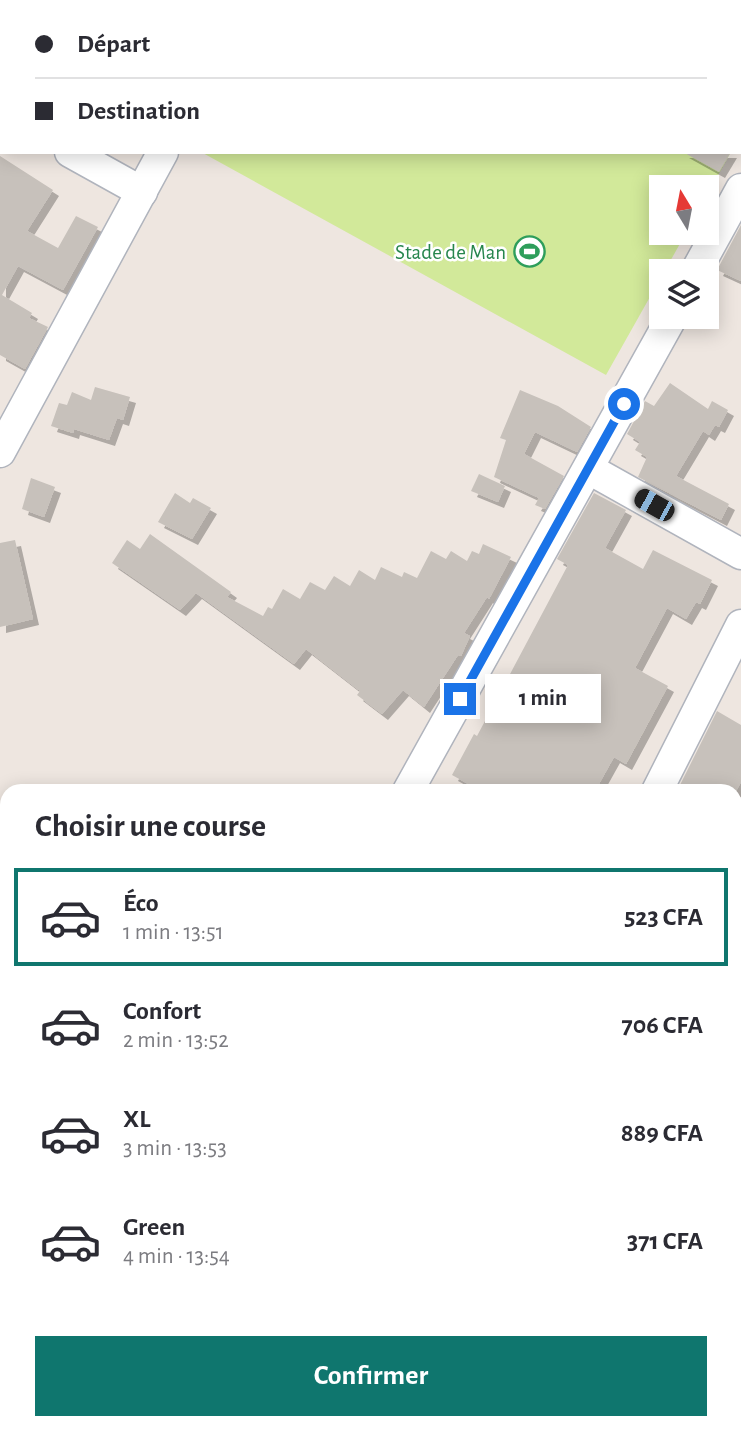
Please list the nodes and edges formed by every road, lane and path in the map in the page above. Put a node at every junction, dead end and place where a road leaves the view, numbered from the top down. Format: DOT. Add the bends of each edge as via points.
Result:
graph roads {
  1 [pos="74,154"];
  2 [pos="162,154"];
  3 [pos="741,188"];
  4 [pos="142,192"];
  5 [pos="703,259"];
  6 [pos="665,329"];
  7 [pos="0,452"];
  8 [pos="589,469"];
  9 [pos="741,554"];
  10 [pos="741,625"];
  11 [pos="412,784"];
  12 [pos="661,784"];
  1 -- 4 [label="street"];
  2 -- 4 [label="street"];
  3 -- 5 [label="street"];
  4 -- 7 [label="street"];
  6 -- 8 [label="street"];
  8 -- 9 [label="street"];
  8 -- 11 [label="street"];
  10 -- 12 [label="street"];
}
